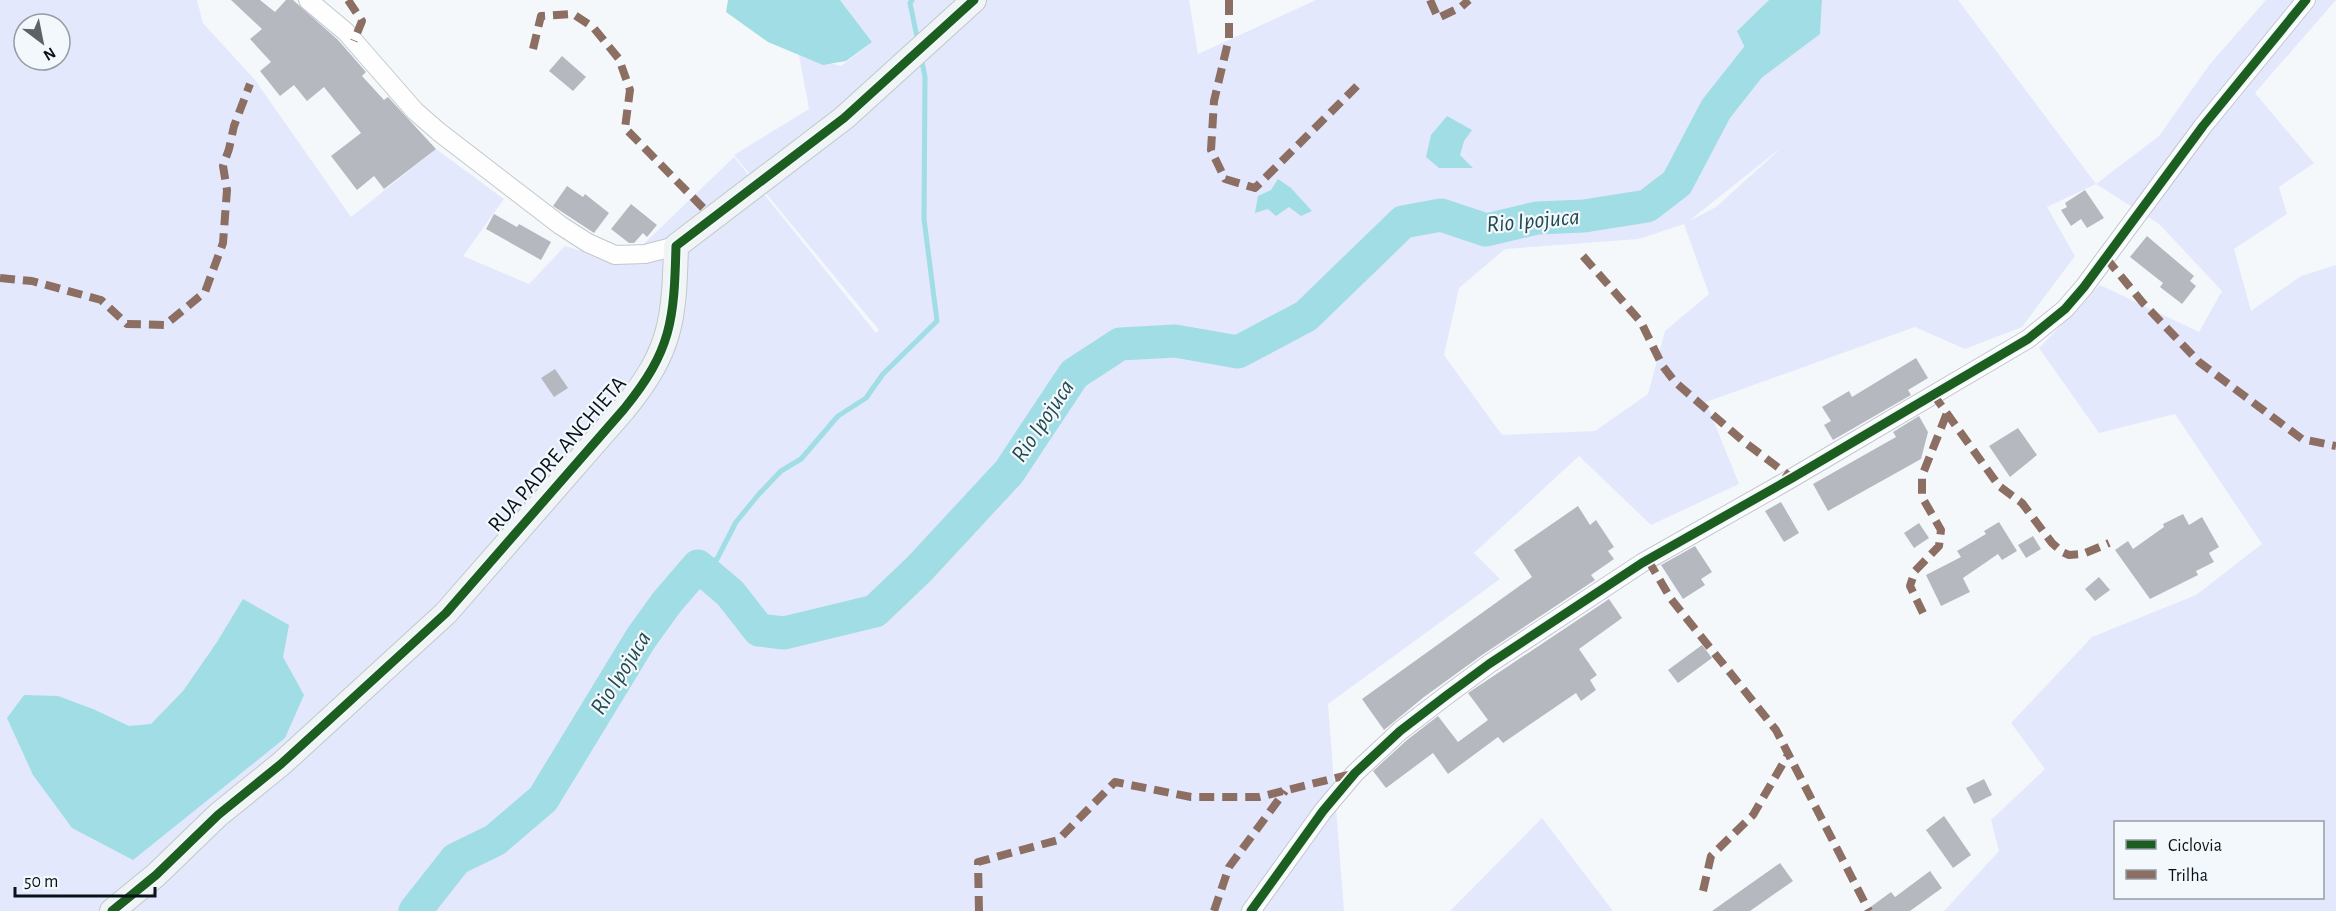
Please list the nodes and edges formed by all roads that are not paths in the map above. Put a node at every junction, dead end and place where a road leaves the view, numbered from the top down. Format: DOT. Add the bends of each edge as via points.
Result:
graph roads {
  1 [pos="308,0"];
  2 [pos="974,0"];
  3 [pos="2306,0"];
  4 [pos="676,246"];
  5 [pos="112,911"];
  6 [pos="1251,911"];
  1 -- 4 [label="street" via="346,32 415,111 560,225 615,255 631,256"];
  2 -- 4 [label="street" via="844,118"];
  3 -- 6 [label="street" via="2065,309 2028,339 1642,563 1446,695 1355,773"];
  4 -- 5 [label="street, RUA PADRE ANCHIETA" via="675,301 666,338 645,382 624,409 446,613"];
}
